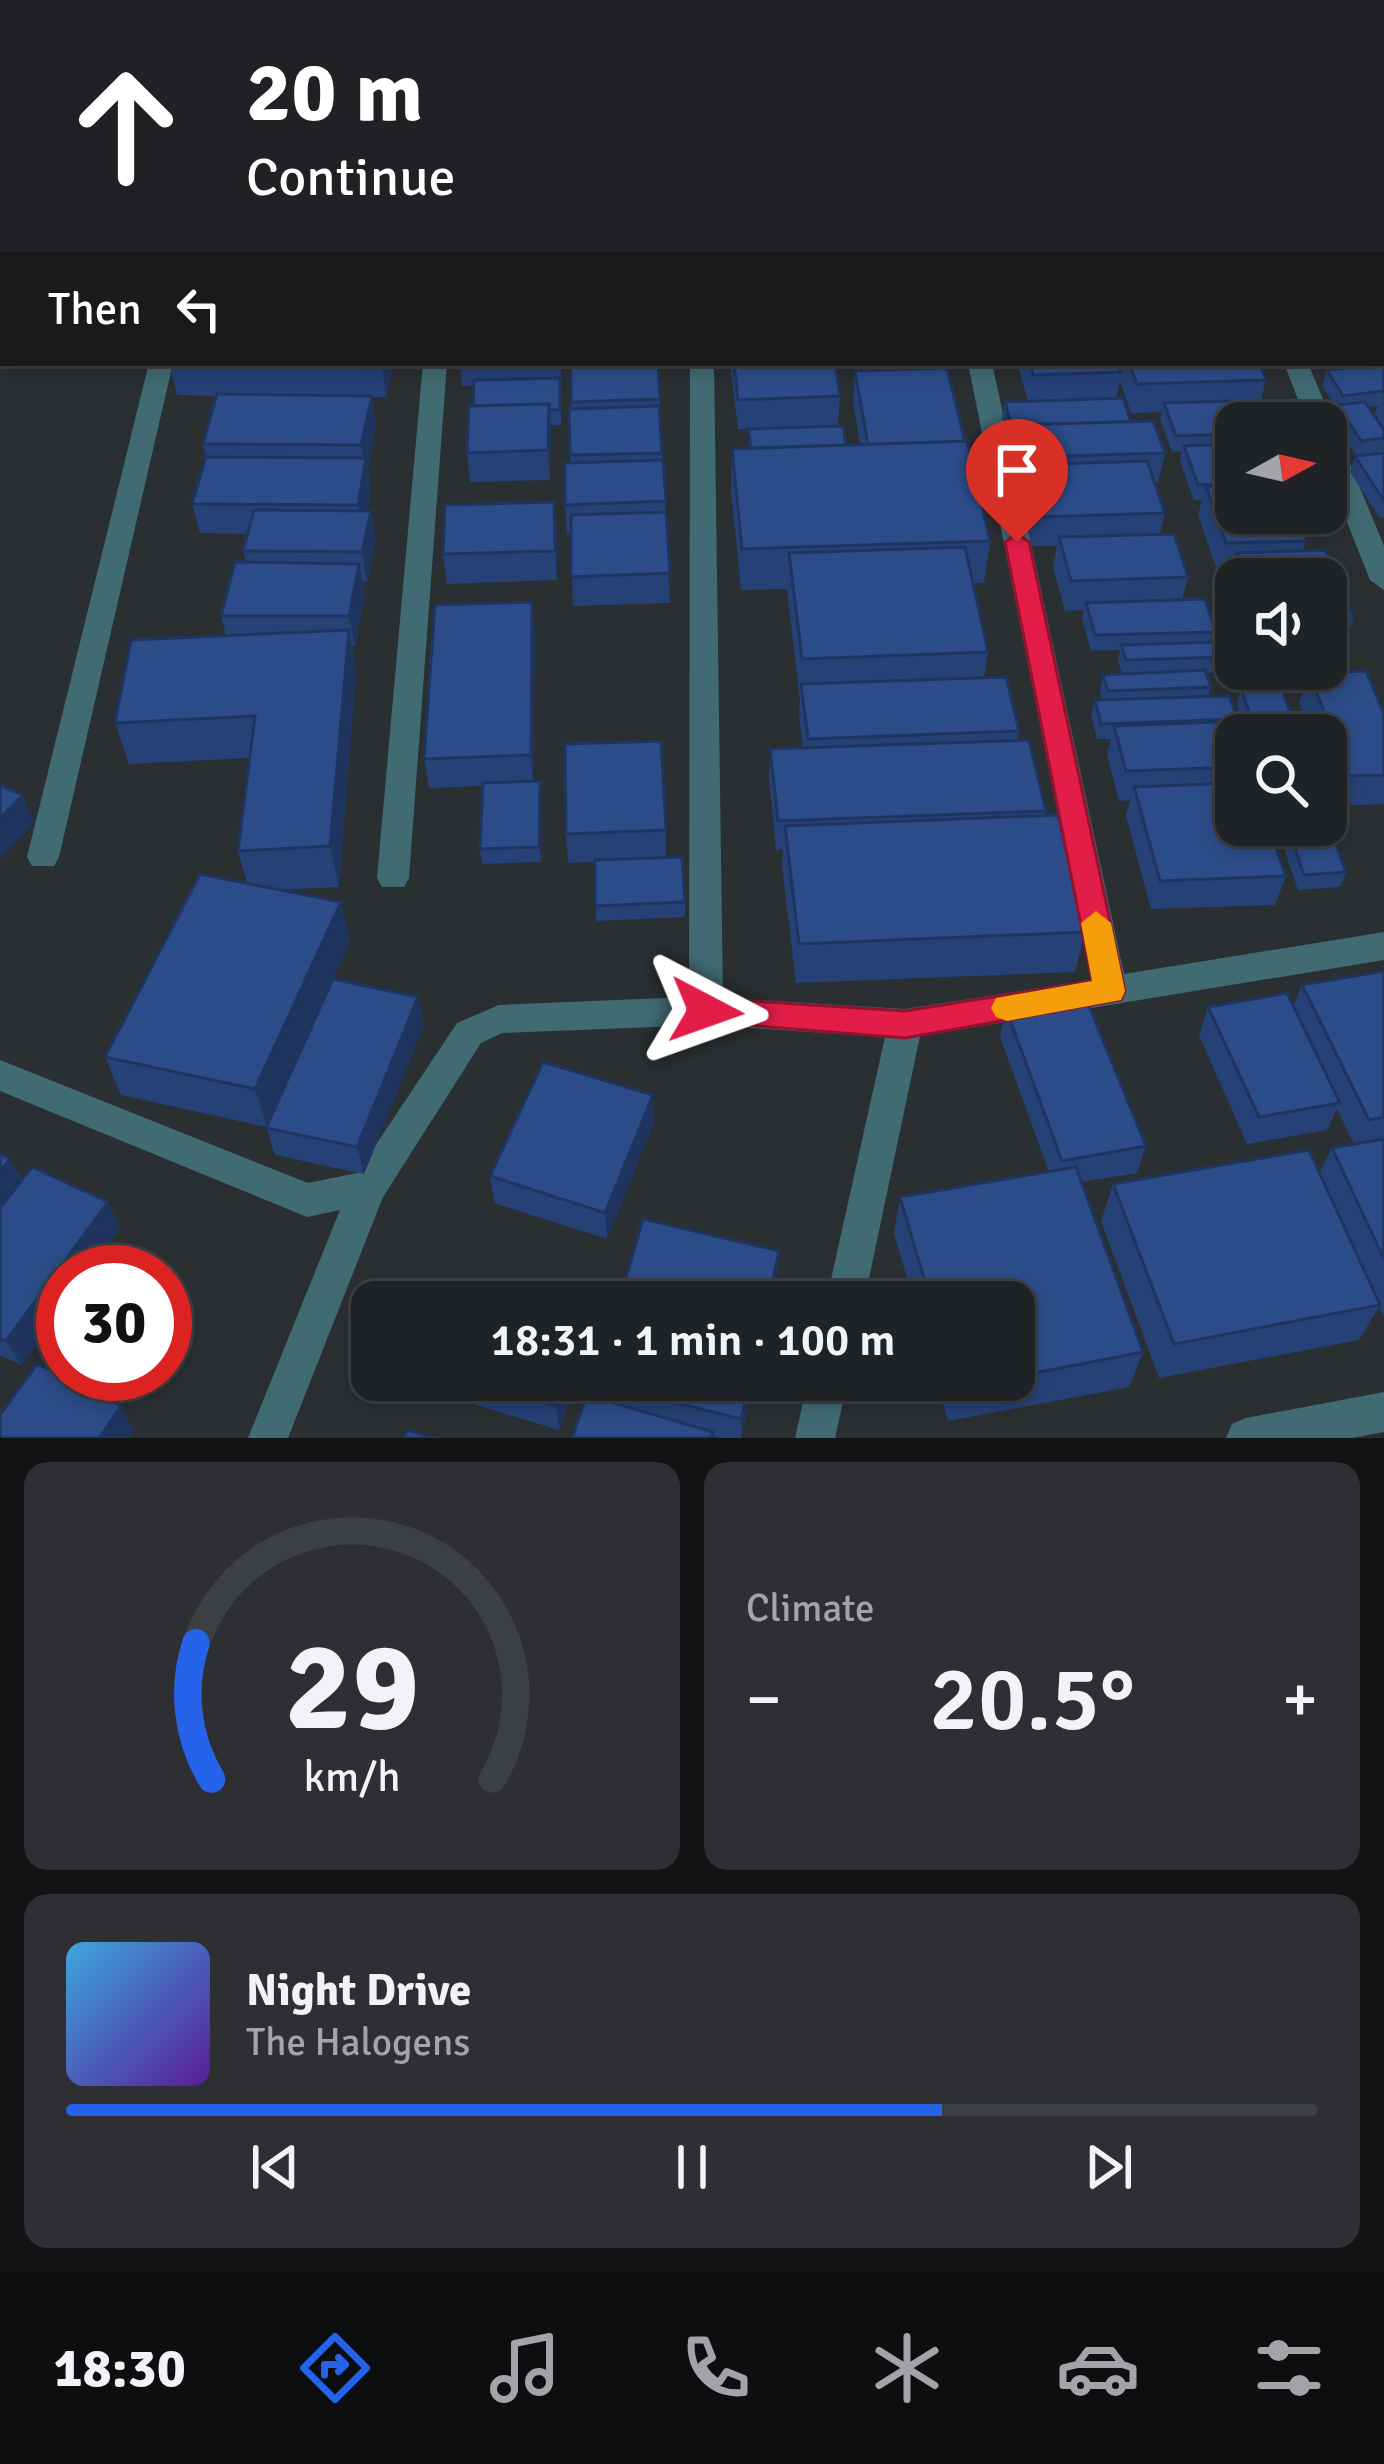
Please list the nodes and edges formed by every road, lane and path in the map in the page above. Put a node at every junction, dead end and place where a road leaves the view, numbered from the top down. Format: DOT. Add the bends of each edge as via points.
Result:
graph roads {
  1 [pos="160,366"];
  2 [pos="435,366"];
  3 [pos="702,366"];
  4 [pos="981,366"];
  5 [pos="1297,366"];
  6 [pos="1312,402"];
  7 [pos="1347,489"];
  8 [pos="1384,580"];
  9 [pos="43,857"];
  10 [pos="392,878"];
  11 [pos="1384,946"];
  12 [pos="1110,991"];
  13 [pos="706,1011"];
  14 [pos="905,1024"];
  15 [pos="0,1076"];
  16 [pos="368,1188"];
  17 [pos="850,1281"];
  18 [pos="823,1401"];
  19 [pos="1384,1412"];
  20 [pos="268,1438"];
  21 [pos="815,1438"];
  22 [pos="1246,1438"];
  1 -- 9 [label="street"];
  2 -- 10 [label="street"];
  3 -- 13 [label="street"];
  4 -- 12 [label="street"];
  5 -- 6 [label="street"];
  7 -- 8 [label="street"];
  11 -- 12 [label="street"];
  12 -- 14 [label="street"];
  13 -- 14 [label="street"];
  13 -- 16 [label="street" via="528,1016 469,1033"];
  14 -- 17 [label="street"];
  15 -- 16 [label="street" via="307,1200"];
  16 -- 20 [label="street"];
  18 -- 21 [label="street"];
  19 -- 22 [label="street"];
}
